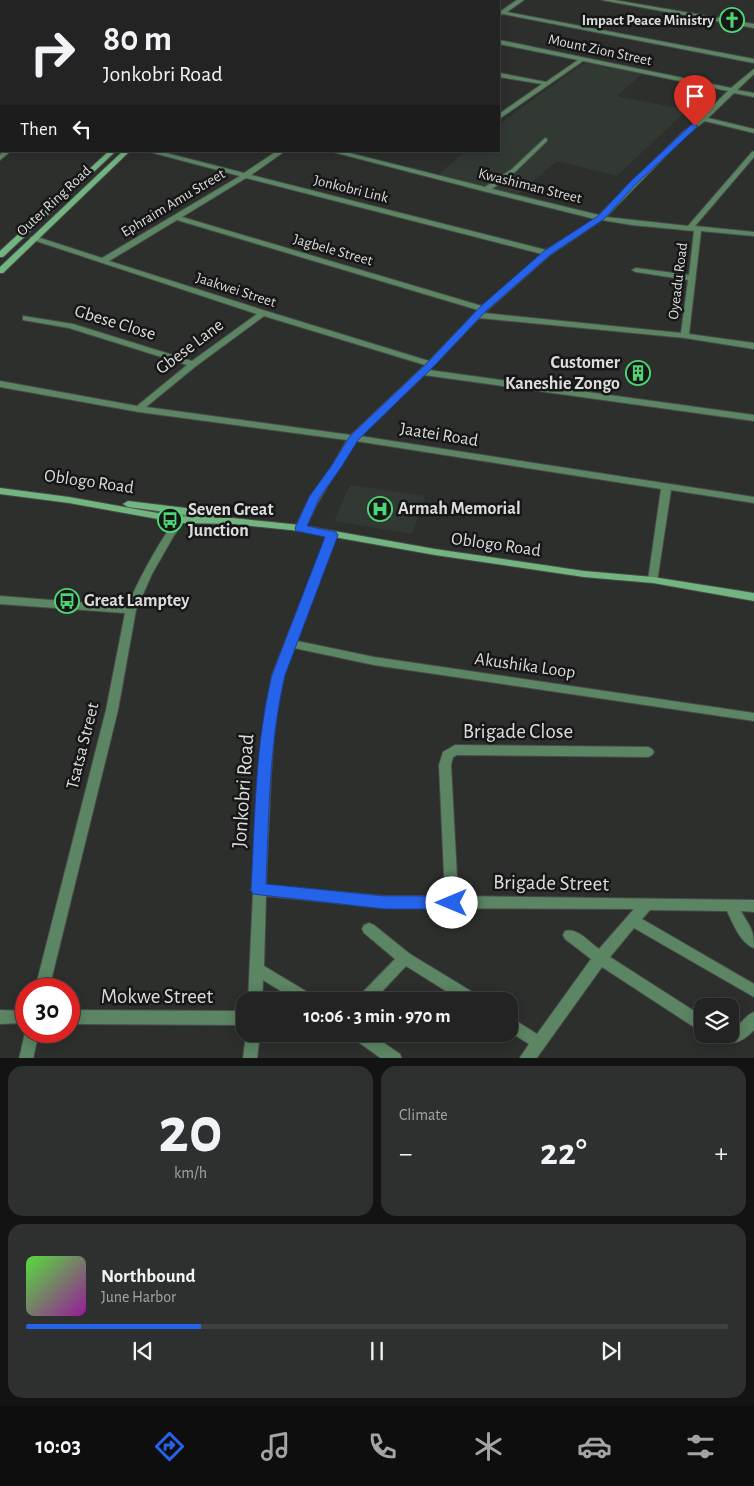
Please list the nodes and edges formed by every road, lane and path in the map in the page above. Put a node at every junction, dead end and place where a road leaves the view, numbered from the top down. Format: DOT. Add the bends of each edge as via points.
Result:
graph roads {
  1 [pos="521,0"];
  2 [pos="605,0"];
  3 [pos="500,13"];
  4 [pos="754,26"];
  5 [pos="500,42"];
  6 [pos="583,59"];
  7 [pos="754,61"];
  8 [pos="754,71"];
  9 [pos="500,75"];
  10 [pos="545,83"];
  11 [pos="733,91"];
  12 [pos="754,95"];
  13 [pos="500,116"];
  14 [pos="704,119"];
  15 [pos="754,131"];
  16 [pos="544,140"];
  17 [pos="112,152"];
  18 [pos="126,152"];
  19 [pos="153,152"];
  20 [pos="281,152"];
  21 [pos="336,152"];
  22 [pos="754,153"];
  23 [pos="245,176"];
  24 [pos="485,190"];
  25 [pos="176,218"];
  26 [pos="601,218"];
  27 [pos="694,229"];
  28 [pos="754,234"];
  29 [pos="34,238"];
  30 [pos="547,253"];
  31 [pos="0,254"];
  32 [pos="104,261"];
  33 [pos="636,270"];
  34 [pos="0,271"];
  35 [pos="694,278"];
  36 [pos="480,312"];
  37 [pos="263,314"];
  38 [pos="26,318"];
  39 [pos="685,336"];
  40 [pos="754,346"];
  41 [pos="193,364"];
  42 [pos="431,364"];
  43 [pos="422,372"];
  44 [pos="0,384"];
  45 [pos="139,409"];
  46 [pos="754,418"];
  47 [pos="354,438"];
  48 [pos="0,486"];
  49 [pos="666,488"];
  50 [pos="0,491"];
  51 [pos="754,500"];
  52 [pos="183,515"];
  53 [pos="300,528"];
  54 [pos="332,535"];
  55 [pos="653,580"];
  56 [pos="754,597"];
  57 [pos="1,601"];
  58 [pos="131,610"];
  59 [pos="291,644"];
  60 [pos="754,717"];
  61 [pos="648,752"];
  62 [pos="258,890"];
  63 [pos="452,903"];
  64 [pos="647,904"];
  65 [pos="731,905"];
  66 [pos="754,906"];
  67 [pos="633,920"];
  68 [pos="369,929"];
  69 [pos="570,935"];
  70 [pos="754,942"];
  71 [pos="405,958"];
  72 [pos="600,958"];
  73 [pos="257,969"];
  74 [pos="45,978"];
  75 [pos="754,991"];
  76 [pos="256,992"];
  77 [pos="294,992"];
  78 [pos="373,992"];
  79 [pos="460,992"];
  80 [pos="0,1017"];
  81 [pos="15,1017"];
  82 [pos="80,1017"];
  83 [pos="236,1018"];
  84 [pos="694,1019"];
  85 [pos="754,1019"];
  86 [pos="518,1029"];
  87 [pos="739,1034"];
  88 [pos="252,1042"];
  89 [pos="371,1042"];
  90 [pos="29,1043"];
  91 [pos="539,1043"];
  92 [pos="26,1058"];
  93 [pos="250,1058"];
  94 [pos="394,1058"];
  95 [pos="526,1058"];
  1 -- 3 [label="street"];
  2 -- 4 [label="street"];
  3 -- 7 [label="street"];
  5 -- 6 [label="street, Mount Zion Street"];
  6 -- 10 [label="street"];
  6 -- 11 [label="street, Mount Zion Street"];
  8 -- 11 [label="street"];
  9 -- 10 [label="street"];
  10 -- 13 [label="street"];
  11 -- 12 [label="street, Mount Zion Street"];
  11 -- 14 [label="street"];
  14 -- 15 [label="street"];
  14 -- 26 [label="street" via="685,133"];
  16 -- 24 [label="street" via="514,170"];
  17 -- 31 [label="main road, Outer Ring Road"];
  18 -- 29 [label="main road, Outer Ring Road"];
  19 -- 23 [label="street, Jonkobri Link"];
  20 -- 23 [label="street, Ephraim Amu Street"];
  21 -- 24 [label="street, Kwashiman Street"];
  22 -- 27 [label="street"];
  23 -- 25 [label="street, Ephraim Amu Street"];
  23 -- 30 [label="street, Jonkobri Link"];
  24 -- 26 [label="street, Kwashiman Street"];
  25 -- 32 [label="street, Ephraim Amu Street"];
  25 -- 36 [label="street, Jagbele Street"];
  26 -- 27 [label="street, Kwashiman Street"];
  26 -- 30 [label="street"];
  27 -- 28 [label="street, Kwashiman Street"];
  27 -- 35 [label="street, Oyeadu Road"];
  29 -- 32 [label="street, Jaakwei Street"];
  29 -- 34 [label="main road, Outer Ring Road"];
  30 -- 36 [label="street"];
  32 -- 37 [label="street, Jaakwei Street"];
  33 -- 35 [label="street"];
  35 -- 39 [label="street, Oyeadu Road"];
  36 -- 39 [label="street, Jagbele Street"];
  36 -- 42 [label="street"];
  37 -- 41 [label="street, Gbese Lane"];
  37 -- 42 [label="street, Jaakwei Street"];
  38 -- 41 [label="street, Gbese Close" via="70,326"];
  39 -- 40 [label="street, Jagbele Street"];
  41 -- 45 [label="street, Gbese Lane"];
  42 -- 43 [label="street"];
  43 -- 46 [label="street"];
  43 -- 47 [label="street"];
  44 -- 45 [label="street, Jaatei Road"];
  45 -- 47 [label="street, Jaatei Road"];
  47 -- 49 [label="street, Jaatei Road"];
  47 -- 53 [label="street" via="315,497"];
  48 -- 52 [label="main road, Oblogo Road"];
  49 -- 51 [label="street, Jaatei Road"];
  49 -- 55 [label="street"];
  50 -- 52 [label="main road, Oblogo Road"];
  52 -- 53 [label="main road, Oblogo Road"];
  52 -- 58 [label="street, Tsatsa Street" via="147,574"];
  53 -- 54 [label="main road, Oblogo Road"];
  54 -- 55 [label="main road, Oblogo Road" via="584,574"];
  54 -- 59 [label="street, Jonkobri Road"];
  55 -- 56 [label="main road, Oblogo Road"];
  57 -- 58 [label="street"];
  58 -- 74 [label="street, Tsatsa Street" via="112,710"];
  59 -- 60 [label="street, Akushika Loop" via="374,661"];
  59 -- 62 [label="street, Jonkobri Road" via="278,675 266,736"];
  61 -- 63 [label="street, Brigade Close" via="455,750 447,755"];
  62 -- 63 [label="street, Brigade Street" via="384,902"];
  62 -- 73 [label="street, Jonkobri Road"];
  63 -- 64 [label="street, Brigade Street"];
  64 -- 65 [label="street, Brigade Street"];
  64 -- 67 [label="street"];
  65 -- 66 [label="street, Brigade Street"];
  65 -- 70 [label="street"];
  67 -- 72 [label="street"];
  67 -- 75 [label="street"];
  68 -- 71 [label="street"];
  69 -- 72 [label="street"];
  71 -- 78 [label="street"];
  71 -- 79 [label="street"];
  72 -- 84 [label="street"];
  72 -- 91 [label="street"];
  73 -- 76 [label="street, Jonkobri Road"];
  73 -- 77 [label="street"];
  80 -- 81 [label="street"];
  82 -- 83 [label="street, Mokwe Street"];
  85 -- 87 [label="street"];
  86 -- 91 [label="street"];
  88 -- 93 [label="street"];
  89 -- 94 [label="street"];
  90 -- 92 [label="street"];
  91 -- 95 [label="street"];
}
